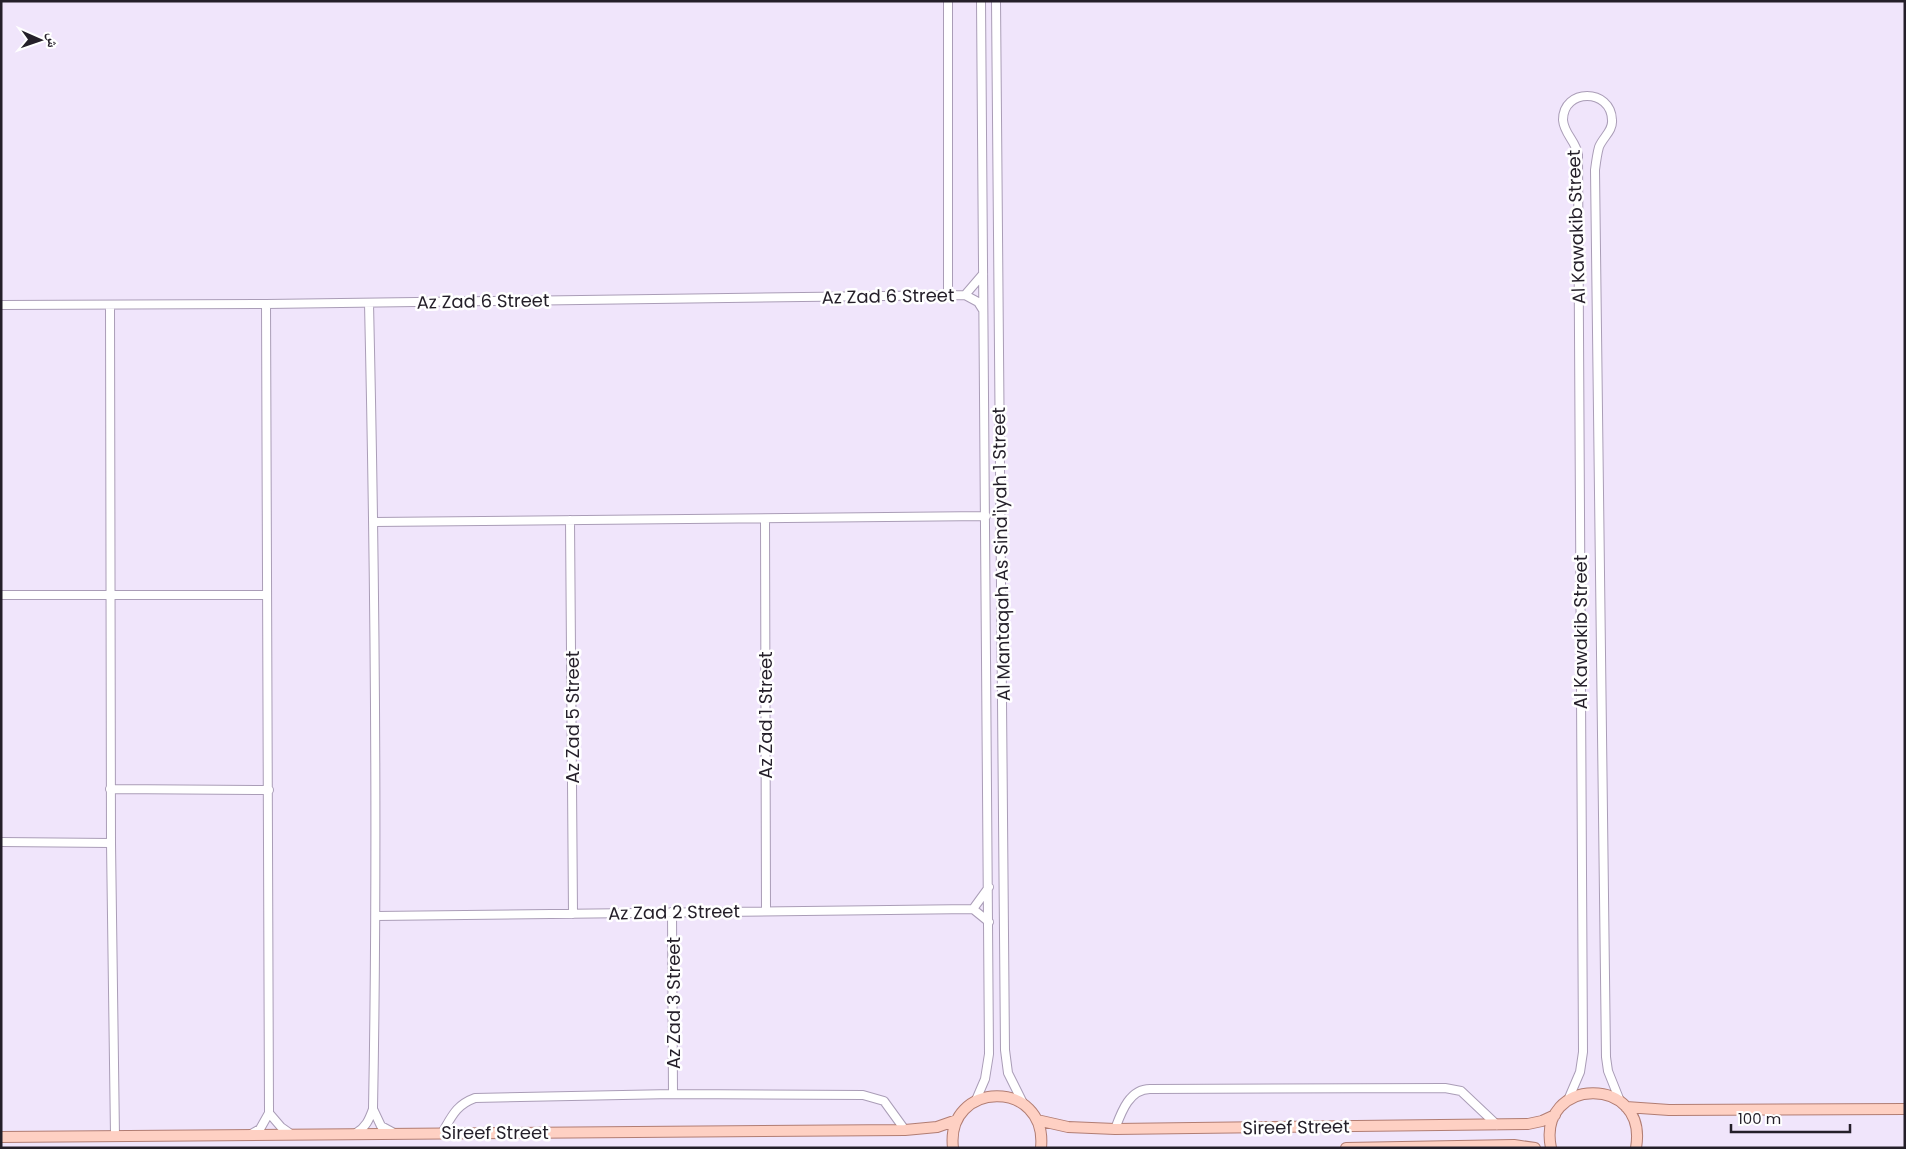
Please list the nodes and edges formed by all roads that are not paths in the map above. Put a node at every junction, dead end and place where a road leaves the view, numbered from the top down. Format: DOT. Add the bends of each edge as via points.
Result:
graph roads {
  1 [pos="948,1"];
  2 [pos="981,1"];
  3 [pos="996,1"];
  4 [pos="983,272"];
  5 [pos="965,295"];
  6 [pos="948,296"];
  7 [pos="369,303"];
  8 [pos="266,304"];
  9 [pos="1,305"];
  10 [pos="110,305"];
  11 [pos="984,310"];
  12 [pos="986,516"];
  13 [pos="765,519"];
  14 [pos="570,520"];
  15 [pos="374,522"];
  16 [pos="1,594"];
  17 [pos="109,595"];
  18 [pos="266,595"];
  19 [pos="110,789"];
  20 [pos="269,790"];
  21 [pos="1,842"];
  22 [pos="110,843"];
  23 [pos="988,887"];
  24 [pos="973,909"];
  25 [pos="672,912"];
  26 [pos="766,912"];
  27 [pos="573,914"];
  28 [pos="376,916"];
  29 [pos="989,922"];
  30 [pos="673,1094"];
  31 [pos="976,1100"];
  32 [pos="1568,1100"];
  33 [pos="1023,1103"];
  34 [pos="1623,1104"];
  35 [pos="373,1109"];
  36 [pos="1905,1109"];
  37 [pos="270,1113"];
  38 [pos="1555,1115"];
  39 [pos="957,1120"];
  40 [pos="1037,1120"];
  41 [pos="1497,1125"];
  42 [pos="1115,1129"];
  43 [pos="905,1130"];
  44 [pos="356,1133"];
  45 [pos="394,1133"];
  46 [pos="442,1133"];
  47 [pos="291,1134"];
  48 [pos="250,1135"];
  49 [pos="115,1136"];
  50 [pos="1,1137"];
  51 [pos="953,1148"];
  52 [pos="1041,1148"];
  53 [pos="1346,1148"];
  54 [pos="1535,1148"];
  55 [pos="1551,1148"];
  56 [pos="1636,1148"];
  1 -- 6 [label="street"];
  2 -- 4 [label="street, Al Mantaqah As Sina'iyah 1 Street"];
  3 -- 33 [label="street, Al Mantaqah As Sina'iyah 1 Street" via="1005,1050 1008,1073"];
  4 -- 5 [label="street, Az Zad 6 Street"];
  4 -- 11 [label="street, Al Mantaqah As Sina'iyah 1 Street"];
  5 -- 6 [label="street, Az Zad 6 Street"];
  5 -- 11 [label="street, Az Zad 6 Street" via="978,302"];
  6 -- 7 [label="street, Az Zad 6 Street"];
  7 -- 8 [label="street, Az Zad 6 Street"];
  7 -- 15 [label="street"];
  8 -- 10 [label="street, Az Zad 6 Street"];
  8 -- 18 [label="street"];
  9 -- 10 [label="street, Az Zad 6 Street"];
  10 -- 17 [label="street"];
  11 -- 12 [label="street, Al Mantaqah As Sina'iyah 1 Street"];
  12 -- 13 [label="street"];
  12 -- 23 [label="street, Al Mantaqah As Sina'iyah 1 Street"];
  13 -- 14 [label="street"];
  13 -- 26 [label="street, Az Zad 1 Street"];
  14 -- 15 [label="street"];
  14 -- 27 [label="street, Az Zad 5 Street"];
  15 -- 28 [label="street"];
  16 -- 17 [label="street"];
  17 -- 18 [label="street"];
  17 -- 19 [label="street"];
  18 -- 20 [label="street"];
  19 -- 20 [label="street"];
  19 -- 22 [label="street"];
  20 -- 37 [label="street"];
  21 -- 22 [label="street"];
  22 -- 49 [label="street"];
  23 -- 24 [label="street"];
  23 -- 29 [label="street, Al Mantaqah As Sina'iyah 1 Street"];
  24 -- 26 [label="street, Az Zad 2 Street"];
  24 -- 29 [label="street"];
  25 -- 26 [label="street, Az Zad 2 Street"];
  25 -- 27 [label="street, Az Zad 2 Street"];
  25 -- 30 [label="street, Az Zad 3 Street"];
  27 -- 28 [label="street, Az Zad 2 Street"];
  28 -- 35 [label="street"];
  29 -- 31 [label="street, Al Mantaqah As Sina'iyah 1 Street" via="989,1062"];
  30 -- 43 [label="street" via="863,1095 884,1101"];
  30 -- 46 [label="street" via="475,1098 464,1102 455,1111"];
  31 -- 33 [label="main road" via="1000,1095"];
  31 -- 39 [label="main road"];
  32 -- 34 [label="main road" via="1594,1092 1603,1093"];
  32 -- 34 [label="street, Al Kawakib Street" via="1580,1072 1583,1042 1578,155 1563,119 1571,102 1589,95 1599,98 1612,112 1610,132 1599,148 1595,170 1606,1057 1608,1071"];
  32 -- 38 [label="main road"];
  33 -- 40 [label="main road"];
  34 -- 36 [label="main road" via="1678,1110"];
  34 -- 56 [label="main road" via="1636,1127"];
  35 -- 44 [label="street" via="363,1129"];
  35 -- 45 [label="street" via="381,1126"];
  37 -- 47 [label="street"];
  37 -- 48 [label="street" via="260,1129"];
  38 -- 41 [label="main road, Sireef Street" via="1528,1124"];
  38 -- 55 [label="main road" via="1549,1132"];
  39 -- 43 [label="main road, Sireef Street" via="937,1127"];
  39 -- 51 [label="main road"];
  40 -- 42 [label="main road, Sireef Street" via="1068,1127"];
  40 -- 52 [label="main road"];
  41 -- 42 [label="main road, Sireef Street"];
  41 -- 42 [label="street" via="1461,1090 1445,1088 1150,1089 1136,1093 1124,1105"];
  43 -- 46 [label="main road, Sireef Street"];
  44 -- 45 [label="main road, Sireef Street"];
  44 -- 47 [label="main road, Sireef Street"];
  45 -- 46 [label="main road, Sireef Street"];
  47 -- 48 [label="main road, Sireef Street"];
  48 -- 49 [label="main road, Sireef Street"];
  49 -- 50 [label="main road, Sireef Street"];
  53 -- 54 [label="main road, Sireef Street"];
}
